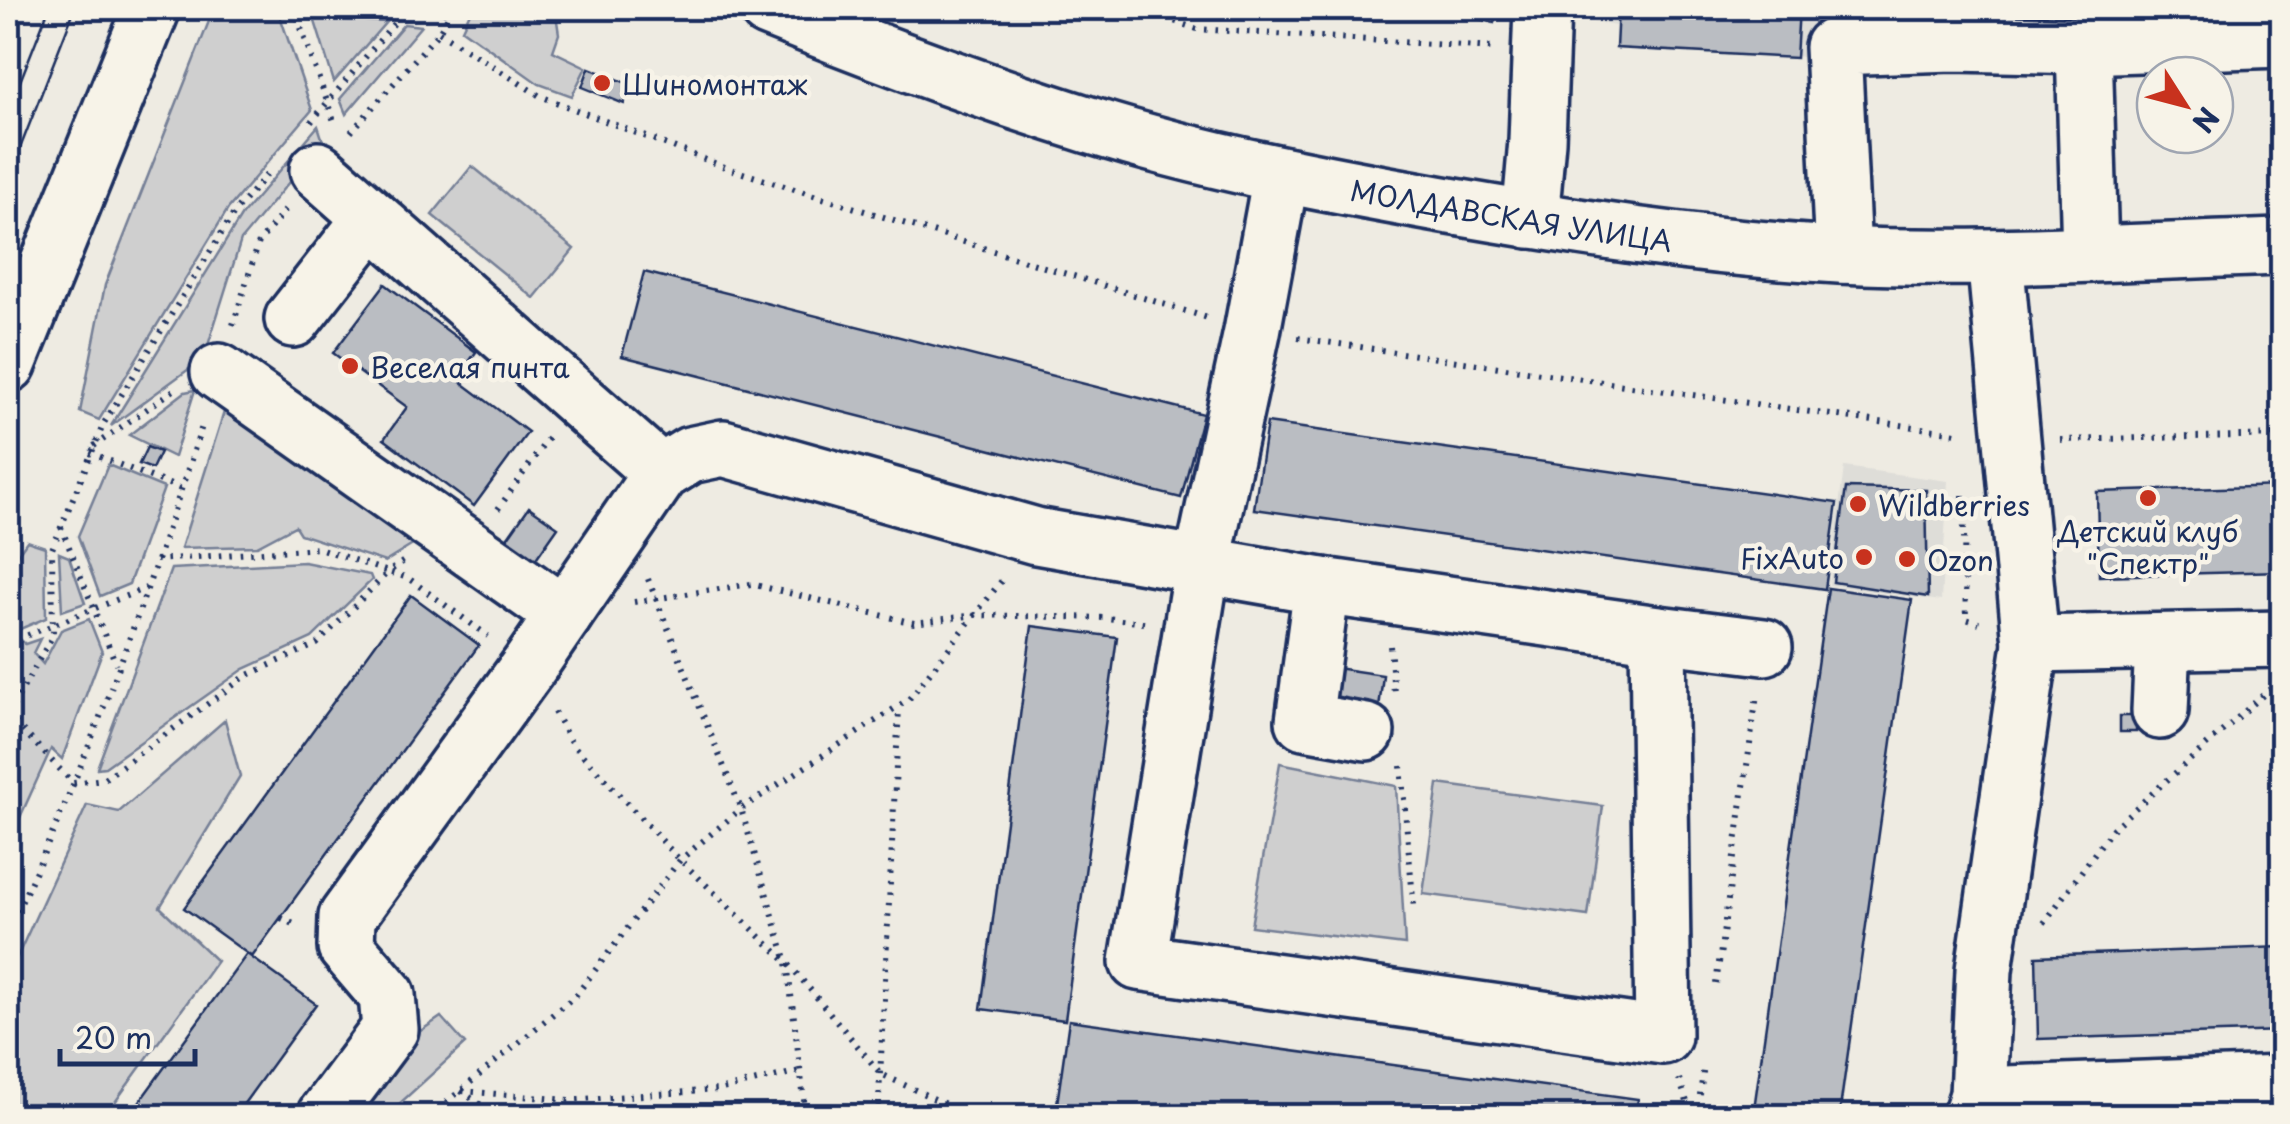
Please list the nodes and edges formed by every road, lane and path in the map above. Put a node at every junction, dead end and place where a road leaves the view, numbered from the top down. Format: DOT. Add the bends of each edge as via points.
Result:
graph roads {
  1 [pos="152,8"];
  2 [pos="294,8"];
  3 [pos="359,8"];
  4 [pos="767,8"];
  5 [pos="1135,8"];
  6 [pos="406,10"];
  7 [pos="452,10"];
  8 [pos="1833,27"];
  9 [pos="1541,29"];
  10 [pos="439,32"];
  11 [pos="2282,38"];
  12 [pos="2084,46"];
  13 [pos="327,102"];
  14 [pos="309,153"];
  15 [pos="1281,176"];
  16 [pos="372,218"];
  17 [pos="1530,220"];
  18 [pos="2282,247"];
  19 [pos="2090,252"];
  20 [pos="1843,255"];
  21 [pos="1995,257"];
  22 [pos="293,319"];
  23 [pos="1252,332"];
  24 [pos="8,364"];
  25 [pos="219,372"];
  26 [pos="576,400"];
  27 [pos="2282,434"];
  28 [pos="2012,441"];
  29 [pos="92,450"];
  30 [pos="661,472"];
  31 [pos="181,489"];
  32 [pos="625,522"];
  33 [pos="61,526"];
  34 [pos="1036,536"];
  35 [pos="458,540"];
  36 [pos="156,560"];
  37 [pos="1202,565"];
  38 [pos="388,572"];
  39 [pos="1322,586"];
  40 [pos="146,588"];
  41 [pos="655,598"];
  42 [pos="93,608"];
  43 [pos="564,615"];
  44 [pos="975,615"];
  45 [pos="53,623"];
  46 [pos="1191,629"];
  47 [pos="1658,634"];
  48 [pos="2282,639"];
  49 [pos="2162,642"];
  50 [pos="8,643"];
  51 [pos="2031,644"];
  52 [pos="1764,646"];
  53 [pos="116,666"];
  54 [pos="528,666"];
  55 [pos="2282,679"];
  56 [pos="898,706"];
  57 [pos="2160,711"];
  58 [pos="8,715"];
  59 [pos="1366,732"];
  60 [pos="73,783"];
  61 [pos="741,809"];
  62 [pos="680,860"];
  63 [pos="2044,923"];
  64 [pos="8,930"];
  65 [pos="787,962"];
  66 [pos="1714,999"];
  67 [pos="1706,1058"];
  68 [pos="800,1071"];
  69 [pos="881,1074"];
  70 [pos="2282,1084"];
  71 [pos="461,1091"];
  72 [pos="2088,1104"];
  73 [pos="1975,1106"];
  74 [pos="325,1116"];
  75 [pos="430,1116"];
  76 [pos="497,1116"];
  77 [pos="806,1116"];
  78 [pos="878,1116"];
  79 [pos="970,1116"];
  80 [pos="1697,1116"];
  1 -- 24 [label="street"];
  2 -- 13 [label="path"];
  3 -- 6 [label="path"];
  4 -- 15 [label="street, МОЛДАВСКАЯ УЛИЦА" via="1092,126"];
  5 -- 9 [label="path" via="1197,29"];
  6 -- 7 [label="path"];
  6 -- 13 [label="path"];
  7 -- 10 [label="path"];
  8 -- 12 [label="street" via="1954,42"];
  8 -- 20 [label="street"];
  9 -- 17 [label="street"];
  10 -- 14 [label="path"];
  10 -- 23 [label="path" via="540,96 730,168"];
  11 -- 12 [label="street"];
  12 -- 19 [label="street"];
  13 -- 14 [label="path"];
  13 -- 14 [label="path"];
  14 -- 16 [label="street"];
  14 -- 25 [label="path" via="259,242"];
  14 -- 29 [label="path" via="236,210"];
  15 -- 17 [label="street, МОЛДАВСКАЯ УЛИЦА"];
  15 -- 23 [label="street"];
  16 -- 22 [label="street"];
  16 -- 26 [label="street"];
  17 -- 20 [label="street, МОЛДАВСКАЯ УЛИЦА"];
  18 -- 19 [label="street, МОЛДАВСКАЯ УЛИЦА"];
  19 -- 21 [label="street, МОЛДАВСКАЯ УЛИЦА"];
  20 -- 21 [label="street, МОЛДАВСКАЯ УЛИЦА"];
  21 -- 28 [label="street"];
  23 -- 28 [label="path"];
  23 -- 37 [label="street"];
  25 -- 29 [label="path" via="202,370"];
  25 -- 31 [label="path"];
  25 -- 35 [label="street"];
  26 -- 30 [label="street"];
  26 -- 35 [label="path"];
  27 -- 28 [label="path"];
  28 -- 51 [label="street"];
  29 -- 31 [label="path"];
  29 -- 33 [label="path"];
  30 -- 32 [label="street"];
  30 -- 34 [label="street" via="690,455 724,448"];
  31 -- 36 [label="path"];
  32 -- 41 [label="path"];
  32 -- 43 [label="street"];
  33 -- 42 [label="path"];
  33 -- 45 [label="path" via="52,549"];
  34 -- 37 [label="street"];
  34 -- 44 [label="path"];
  35 -- 38 [label="path"];
  35 -- 43 [label="street"];
  36 -- 38 [label="path" via="318,548"];
  36 -- 40 [label="path"];
  37 -- 39 [label="street"];
  37 -- 46 [label="street"];
  38 -- 54 [label="path" via="408,578"];
  38 -- 60 [label="path" via="317,644 246,676 104,779"];
  39 -- 47 [label="street"];
  39 -- 59 [label="street" via="1304,721"];
  40 -- 42 [label="path"];
  40 -- 53 [label="path"];
  41 -- 43 [label="path"];
  41 -- 44 [label="path" via="751,584 914,624"];
  41 -- 61 [label="path"];
  42 -- 45 [label="path"];
  42 -- 53 [label="path"];
  43 -- 54 [label="street"];
  44 -- 46 [label="path" via="1107,618"];
  44 -- 56 [label="path"];
  45 -- 50 [label="path"];
  45 -- 58 [label="path" via="54,635"];
  46 -- 47 [label="street" via="1138,962 1663,1036"];
  47 -- 52 [label="street"];
  48 -- 49 [label="street"];
  49 -- 51 [label="street"];
  49 -- 57 [label="street"];
  51 -- 73 [label="street" via="1984,970"];
  52 -- 66 [label="path"];
  53 -- 60 [label="path"];
  54 -- 62 [label="path" via="572,744"];
  54 -- 74 [label="street" via="347,917 346,947 388,996 390,1029"];
  55 -- 63 [label="path" via="2113,828"];
  56 -- 61 [label="path"];
  56 -- 69 [label="path"];
  58 -- 60 [label="path"];
  60 -- 64 [label="path"];
  61 -- 62 [label="path"];
  61 -- 65 [label="path"];
  62 -- 65 [label="path"];
  62 -- 71 [label="path" via="576,996"];
  65 -- 68 [label="path"];
  65 -- 69 [label="path"];
  67 -- 80 [label="path"];
  68 -- 71 [label="path" via="718,1090 569,1100"];
  68 -- 77 [label="path"];
  69 -- 78 [label="path"];
  69 -- 79 [label="path"];
  70 -- 72 [label="street"];
  71 -- 75 [label="path"];
  71 -- 76 [label="path"];
  72 -- 73 [label="street"];
}
